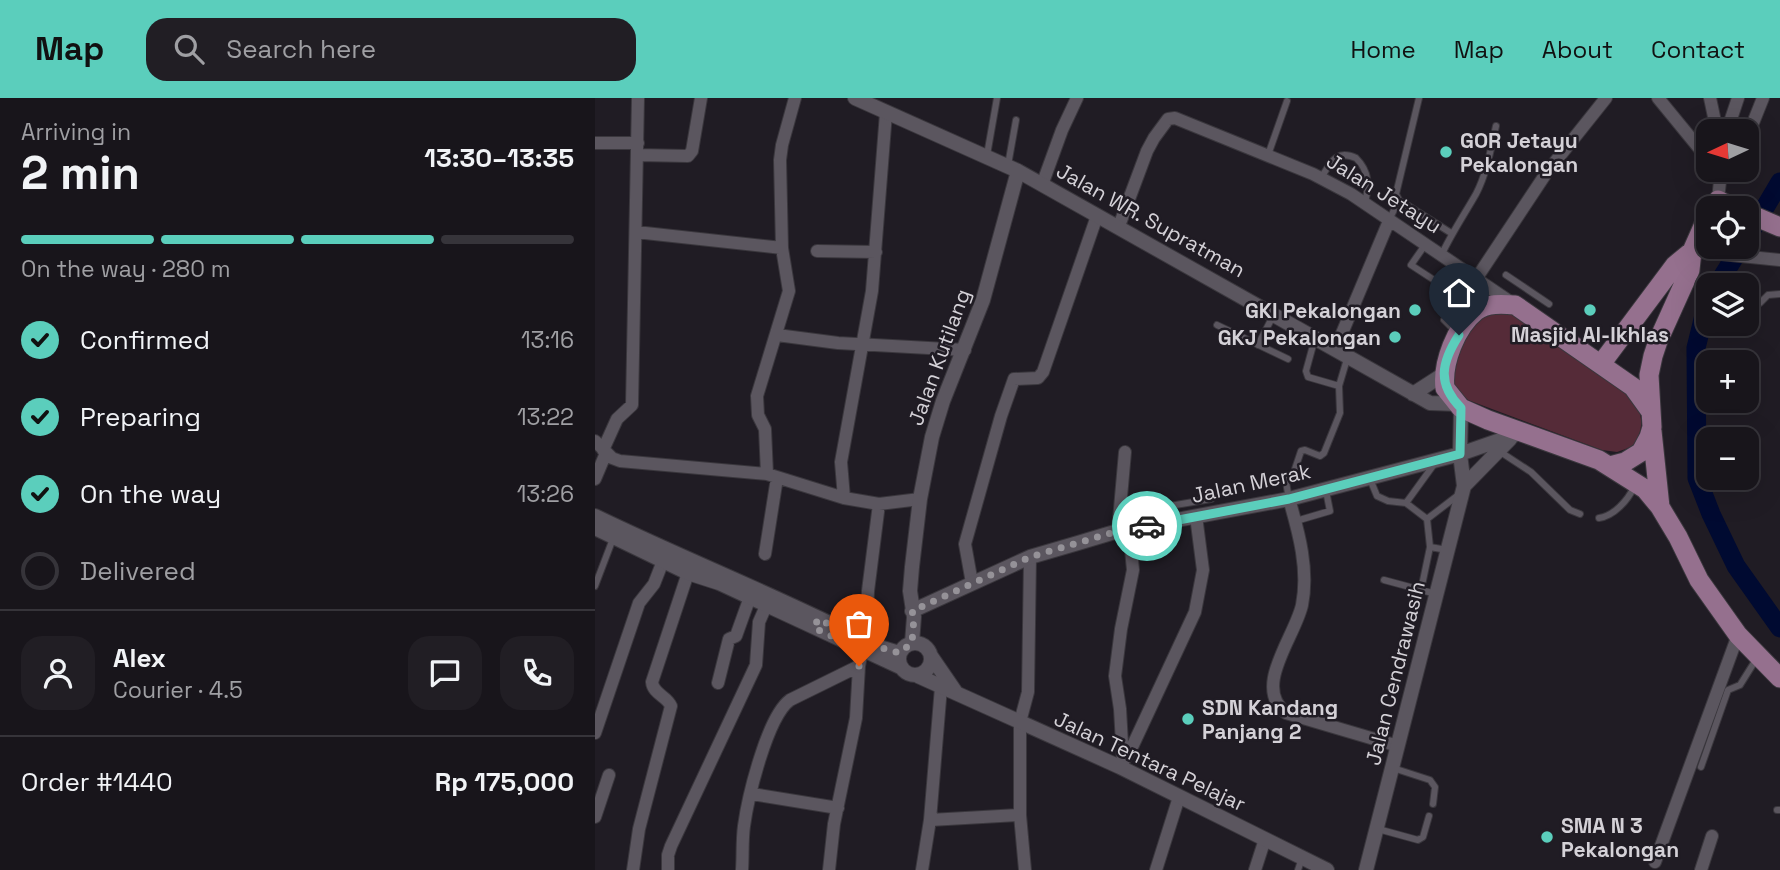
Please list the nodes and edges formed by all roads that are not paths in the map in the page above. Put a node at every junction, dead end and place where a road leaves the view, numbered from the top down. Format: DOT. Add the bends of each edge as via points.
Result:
graph roads {
  1 [pos="638,98"];
  2 [pos="701,98"];
  3 [pos="795,98"];
  4 [pos="855,98"];
  5 [pos="997,98"];
  6 [pos="1077,98"];
  7 [pos="1419,98"];
  8 [pos="1606,98"];
  9 [pos="1658,98"];
  10 [pos="1710,98"];
  11 [pos="1738,98"];
  12 [pos="1763,98"];
  13 [pos="1287,101"];
  14 [pos="886,113"];
  15 [pos="1714,119"];
  16 [pos="1731,119"];
  17 [pos="1755,119"];
  18 [pos="1016,120"];
  19 [pos="1496,126"];
  20 [pos="595,143"];
  21 [pos="1696,144"];
  22 [pos="638,149"];
  23 [pos="1268,155"];
  24 [pos="987,157"];
  25 [pos="1013,169"];
  26 [pos="1321,178"];
  27 [pos="1042,185"];
  28 [pos="1399,200"];
  29 [pos="1365,203"];
  30 [pos="1759,215"];
  31 [pos="1097,216"];
  32 [pos="1389,221"];
  33 [pos="1119,226"];
  34 [pos="1780,226"];
  35 [pos="636,232"];
  36 [pos="1451,233"];
  37 [pos="1696,244"];
  38 [pos="1425,245"];
  39 [pos="782,248"];
  40 [pos="817,251"];
  41 [pos="876,251"];
  42 [pos="1692,251"];
  43 [pos="1441,256"];
  44 [pos="1780,260"];
  45 [pos="1506,275"];
  46 [pos="1476,279"];
  47 [pos="1780,293"];
  48 [pos="1540,298"];
  49 [pos="1760,303"];
  50 [pos="1549,304"];
  51 [pos="1522,311"];
  52 [pos="1274,315"];
  53 [pos="1217,325"];
  54 [pos="777,335"];
  55 [pos="1459,335"];
  56 [pos="1315,338"];
  57 [pos="862,345"];
  58 [pos="1258,345"];
  59 [pos="965,350"];
  60 [pos="1342,353"];
  61 [pos="1287,359"];
  62 [pos="1601,364"];
  63 [pos="1444,374"];
  64 [pos="1339,386"];
  65 [pos="1413,394"];
  66 [pos="1459,406"];
  67 [pos="1651,419"];
  68 [pos="1518,434"];
  69 [pos="601,448"];
  70 [pos="1499,451"];
  71 [pos="1125,452"];
  72 [pos="1460,454"];
  73 [pos="1438,460"];
  74 [pos="1610,466"];
  75 [pos="772,476"];
  76 [pos="1370,478"];
  77 [pos="595,479"];
  78 [pos="1636,482"];
  79 [pos="1325,489"];
  80 [pos="1463,489"];
  81 [pos="844,498"];
  82 [pos="920,499"];
  83 [pos="1211,499"];
  84 [pos="1289,499"];
  85 [pos="1406,503"];
  86 [pos="879,504"];
  87 [pos="1660,507"];
  88 [pos="1152,509"];
  89 [pos="1177,512"];
  90 [pos="1580,514"];
  91 [pos="595,516"];
  92 [pos="1196,516"];
  93 [pos="1599,518"];
  94 [pos="1427,519"];
  95 [pos="1296,522"];
  96 [pos="595,528"];
  97 [pos="1123,530"];
  98 [pos="616,532"];
  99 [pos="1430,547"];
  100 [pos="1447,550"];
  101 [pos="765,554"];
  102 [pos="1030,557"];
  103 [pos="663,561"];
  104 [pos="688,573"];
  105 [pos="721,578"];
  106 [pos="1384,580"];
  107 [pos="972,583"];
  108 [pos="595,586"];
  109 [pos="1421,590"];
  110 [pos="1436,594"];
  111 [pos="750,597"];
  112 [pos="766,606"];
  113 [pos="913,614"];
  114 [pos="816,624"];
  115 [pos="1738,635"];
  116 [pos="868,646"];
  117 [pos="922,649"];
  118 [pos="1758,657"];
  119 [pos="899,660"];
  120 [pos="859,666"];
  121 [pos="918,676"];
  122 [pos="1780,678"];
  123 [pos="718,683"];
  124 [pos="948,689"];
  125 [pos="1020,722"];
  126 [pos="595,733"];
  127 [pos="1398,746"];
  128 [pos="1122,764"];
  129 [pos="1701,767"];
  130 [pos="1392,768"];
  131 [pos="609,775"];
  132 [pos="752,794"];
  133 [pos="1179,797"];
  134 [pos="1433,804"];
  135 [pos="838,808"];
  136 [pos="1020,815"];
  137 [pos="1429,816"];
  138 [pos="595,817"];
  139 [pos="930,820"];
  140 [pos="1376,828"];
  141 [pos="1712,836"];
  142 [pos="1265,839"];
  143 [pos="1655,862"];
  144 [pos="1300,864"];
  145 [pos="633,870"];
  146 [pos="668,870"];
  147 [pos="742,870"];
  148 [pos="829,870"];
  149 [pos="922,870"];
  150 [pos="1025,870"];
  151 [pos="1156,870"];
  152 [pos="1255,870"];
  153 [pos="1327,870"];
  154 [pos="1366,870"];
  155 [pos="1701,870"];
  1 -- 22 [label="street"];
  2 -- 22 [label="street" via="688,156"];
  3 -- 39 [label="street" via="780,160"];
  4 -- 14 [label="street, Jalan WR. Supratman"];
  5 -- 24 [label="lane"];
  6 -- 27 [label="street"];
  7 -- 28 [label="lane" via="1396,189"];
  8 -- 46 [label="street" via="1547,172"];
  9 -- 21 [label="street"];
  10 -- 15 [label="street"];
  11 -- 16 [label="street"];
  12 -- 17 [label="street"];
  13 -- 23 [label="lane"];
  14 -- 24 [label="street, Jalan WR. Supratman"];
  14 -- 41 [label="street"];
  18 -- 25 [label="lane"];
  19 -- 36 [label="lane" via="1477,192"];
  20 -- 22 [label="street"];
  22 -- 35 [label="street"];
  23 -- 26 [label="street, Jalan Jetayu"];
  23 -- 33 [label="street, Jalan Jetayu" via="1184,121 1168,119 1147,151"];
  24 -- 25 [label="street, Jalan WR. Supratman"];
  25 -- 27 [label="street, Jalan WR. Supratman"];
  25 -- 59 [label="street, Jalan Kutilang" via="983,300"];
  26 -- 29 [label="street, Jalan Jetayu"];
  26 -- 29 [label="lane" via="1334,157 1356,158 1369,186"];
  27 -- 31 [label="street, Jalan WR. Supratman"];
  28 -- 32 [label="lane"];
  28 -- 36 [label="lane"];
  29 -- 32 [label="street, Jalan Jetayu"];
  30 -- 34 [label="main road"];
  31 -- 33 [label="street, Jalan WR. Supratman"];
  31 -- 107 [label="street" via="1043,372 1038,378 1014,379 1001,416 965,544"];
  32 -- 38 [label="street, Jalan Jetayu"];
  32 -- 60 [label="street"];
  33 -- 52 [label="street, Jalan WR. Supratman"];
  35 -- 39 [label="street"];
  35 -- 69 [label="street" via="632,405 617,419"];
  36 -- 43 [label="lane"];
  37 -- 42 [label="main road"];
  38 -- 43 [label="street, Jalan Jetayu"];
  38 -- 55 [label="lane" via="1411,265 1457,295 1459,301 1444,320"];
  39 -- 54 [label="street" via="789,291"];
  40 -- 41 [label="street"];
  41 -- 57 [label="street"];
  42 -- 44 [label="street"];
  42 -- 62 [label="main road" via="1675,265"];
  42 -- 67 [label="main road" via="1691,270 1653,356"];
  43 -- 46 [label="street, Jalan Jetayu"];
  45 -- 48 [label="lane"];
  46 -- 51 [label="street, Jalan Jetayu"];
  47 -- 49 [label="lane" via="1768,295"];
  48 -- 50 [label="lane"];
  48 -- 51 [label="lane"];
  51 -- 55 [label="main road" via="1492,305 1477,310"];
  51 -- 62 [label="main road, Jalan Jetayu"];
  52 -- 56 [label="street, Jalan WR. Supratman"];
  52 -- 58 [label="lane"];
  53 -- 58 [label="lane"];
  54 -- 57 [label="street"];
  54 -- 75 [label="street" via="757,396"];
  55 -- 63 [label="main road"];
  56 -- 60 [label="street, Jalan WR. Supratman"];
  56 -- 64 [label="lane" via="1306,374"];
  57 -- 59 [label="street"];
  57 -- 81 [label="street" via="841,462"];
  58 -- 61 [label="lane"];
  59 -- 82 [label="street, Jalan Kutilang" via="943,401"];
  60 -- 64 [label="lane"];
  60 -- 65 [label="street, Jalan WR. Supratman"];
  62 -- 67 [label="main road, Jalan Jetayu" via="1633,387"];
  63 -- 65 [label="street"];
  63 -- 66 [label="main road" via="1445,388"];
  64 -- 84 [label="lane" via="1340,413 1324,453 1301,451 1287,479"];
  65 -- 66 [label="street, Jalan WR. Supratman" via="1430,403"];
  66 -- 68 [label="main road"];
  66 -- 72 [label="street, Jalan Cendrawasih"];
  67 -- 74 [label="main road" via="1641,452"];
  67 -- 87 [label="main road"];
  68 -- 70 [label="street"];
  68 -- 72 [label="street, Jalan Merak"];
  68 -- 74 [label="main road"];
  69 -- 75 [label="street" via="620,461"];
  69 -- 77 [label="street"];
  70 -- 80 [label="street"];
  70 -- 90 [label="lane"];
  71 -- 97 [label="street"];
  72 -- 73 [label="street, Jalan Merak"];
  72 -- 80 [label="street, Jalan Cendrawasih"];
  73 -- 76 [label="street, Jalan Merak"];
  73 -- 85 [label="lane"];
  74 -- 78 [label="main road"];
  75 -- 81 [label="street"];
  75 -- 101 [label="street"];
  76 -- 79 [label="street, Jalan Merak"];
  76 -- 85 [label="lane" via="1377,496"];
  78 -- 87 [label="main road"];
  78 -- 93 [label="lane" via="1629,497"];
  79 -- 84 [label="street, Jalan Merak"];
  79 -- 95 [label="lane" via="1330,511"];
  80 -- 94 [label="lane"];
  80 -- 100 [label="street, Jalan Cendrawasih"];
  81 -- 86 [label="street"];
  82 -- 86 [label="street"];
  82 -- 113 [label="street, Jalan Kutilang" via="910,591"];
  83 -- 89 [label="lane"];
  84 -- 92 [label="street, Jalan Merak"];
  84 -- 95 [label="street"];
  85 -- 94 [label="lane"];
  86 -- 116 [label="street" via="868,591"];
  87 -- 115 [label="main road" via="1699,580"];
  88 -- 89 [label="lane"];
  89 -- 92 [label="street, Jalan Merak"];
  89 -- 97 [label="street, Jalan Merak"];
  91 -- 98 [label="street"];
  92 -- 128 [label="street" via="1203,570 1195,612"];
  94 -- 99 [label="lane"];
  95 -- 127 [label="street" via="1303,560 1302,605 1273,680 1278,707"];
  96 -- 98 [label="street"];
  97 -- 102 [label="street, Jalan Merak"];
  97 -- 128 [label="street" via="1133,570 1115,676"];
  98 -- 103 [label="street"];
  98 -- 105 [label="street" via="691,561"];
  98 -- 108 [label="lane"];
  99 -- 100 [label="lane"];
  99 -- 109 [label="lane"];
  100 -- 110 [label="street, Jalan Cendrawasih"];
  102 -- 107 [label="street, Jalan Merak"];
  102 -- 125 [label="street" via="1028,692"];
  103 -- 104 [label="street"];
  103 -- 126 [label="street" via="654,584 639,603"];
  104 -- 105 [label="street"];
  104 -- 145 [label="street" via="652,682 671,706"];
  105 -- 111 [label="street"];
  105 -- 114 [label="street"];
  106 -- 109 [label="lane"];
  107 -- 113 [label="street, Jalan Merak"];
  109 -- 110 [label="lane"];
  110 -- 127 [label="street, Jalan Cendrawasih"];
  111 -- 112 [label="street"];
  111 -- 123 [label="street" via="736,636 729,639"];
  112 -- 114 [label="street"];
  112 -- 146 [label="street" via="759,622 756,665 671,846"];
  113 -- 117 [label="street, Jalan Kutilang"];
  114 -- 116 [label="street, Jalan Tentara Pelajar"];
  115 -- 118 [label="main road"];
  115 -- 143 [label="street"];
  116 -- 119 [label="street, Jalan Tentara Pelajar"];
  116 -- 120 [label="street"];
  117 -- 119 [label="street"];
  117 -- 121 [label="street" via="927,671"];
  117 -- 124 [label="street"];
  118 -- 122 [label="main road"];
  118 -- 129 [label="lane" via="1740,685 1728,690"];
  119 -- 121 [label="street, Jalan Tentara Pelajar" via="907,674"];
  120 -- 132 [label="street" via="781,706 765,742"];
  120 -- 135 [label="street" via="856,718"];
  121 -- 124 [label="street, Jalan Tentara Pelajar"];
  124 -- 125 [label="street, Jalan Tentara Pelajar"];
  124 -- 139 [label="street"];
  125 -- 128 [label="street, Jalan Tentara Pelajar"];
  125 -- 136 [label="street"];
  127 -- 130 [label="street, Jalan Cendrawasih"];
  128 -- 133 [label="street, Jalan Tentara Pelajar"];
  130 -- 134 [label="lane" via="1430,780 1435,787"];
  130 -- 140 [label="street, Jalan Cendrawasih"];
  131 -- 138 [label="street"];
  132 -- 135 [label="street"];
  132 -- 147 [label="street" via="744,826"];
  133 -- 142 [label="street, Jalan Tentara Pelajar"];
  133 -- 151 [label="street"];
  135 -- 148 [label="street"];
  136 -- 139 [label="street"];
  136 -- 150 [label="street"];
  137 -- 140 [label="lane" via="1418,840"];
  139 -- 149 [label="street"];
  140 -- 154 [label="street, Jalan Cendrawasih"];
  141 -- 155 [label="street"];
  142 -- 144 [label="street, Jalan Tentara Pelajar"];
  142 -- 152 [label="street"];
  144 -- 153 [label="street, Jalan Tentara Pelajar"];
}
